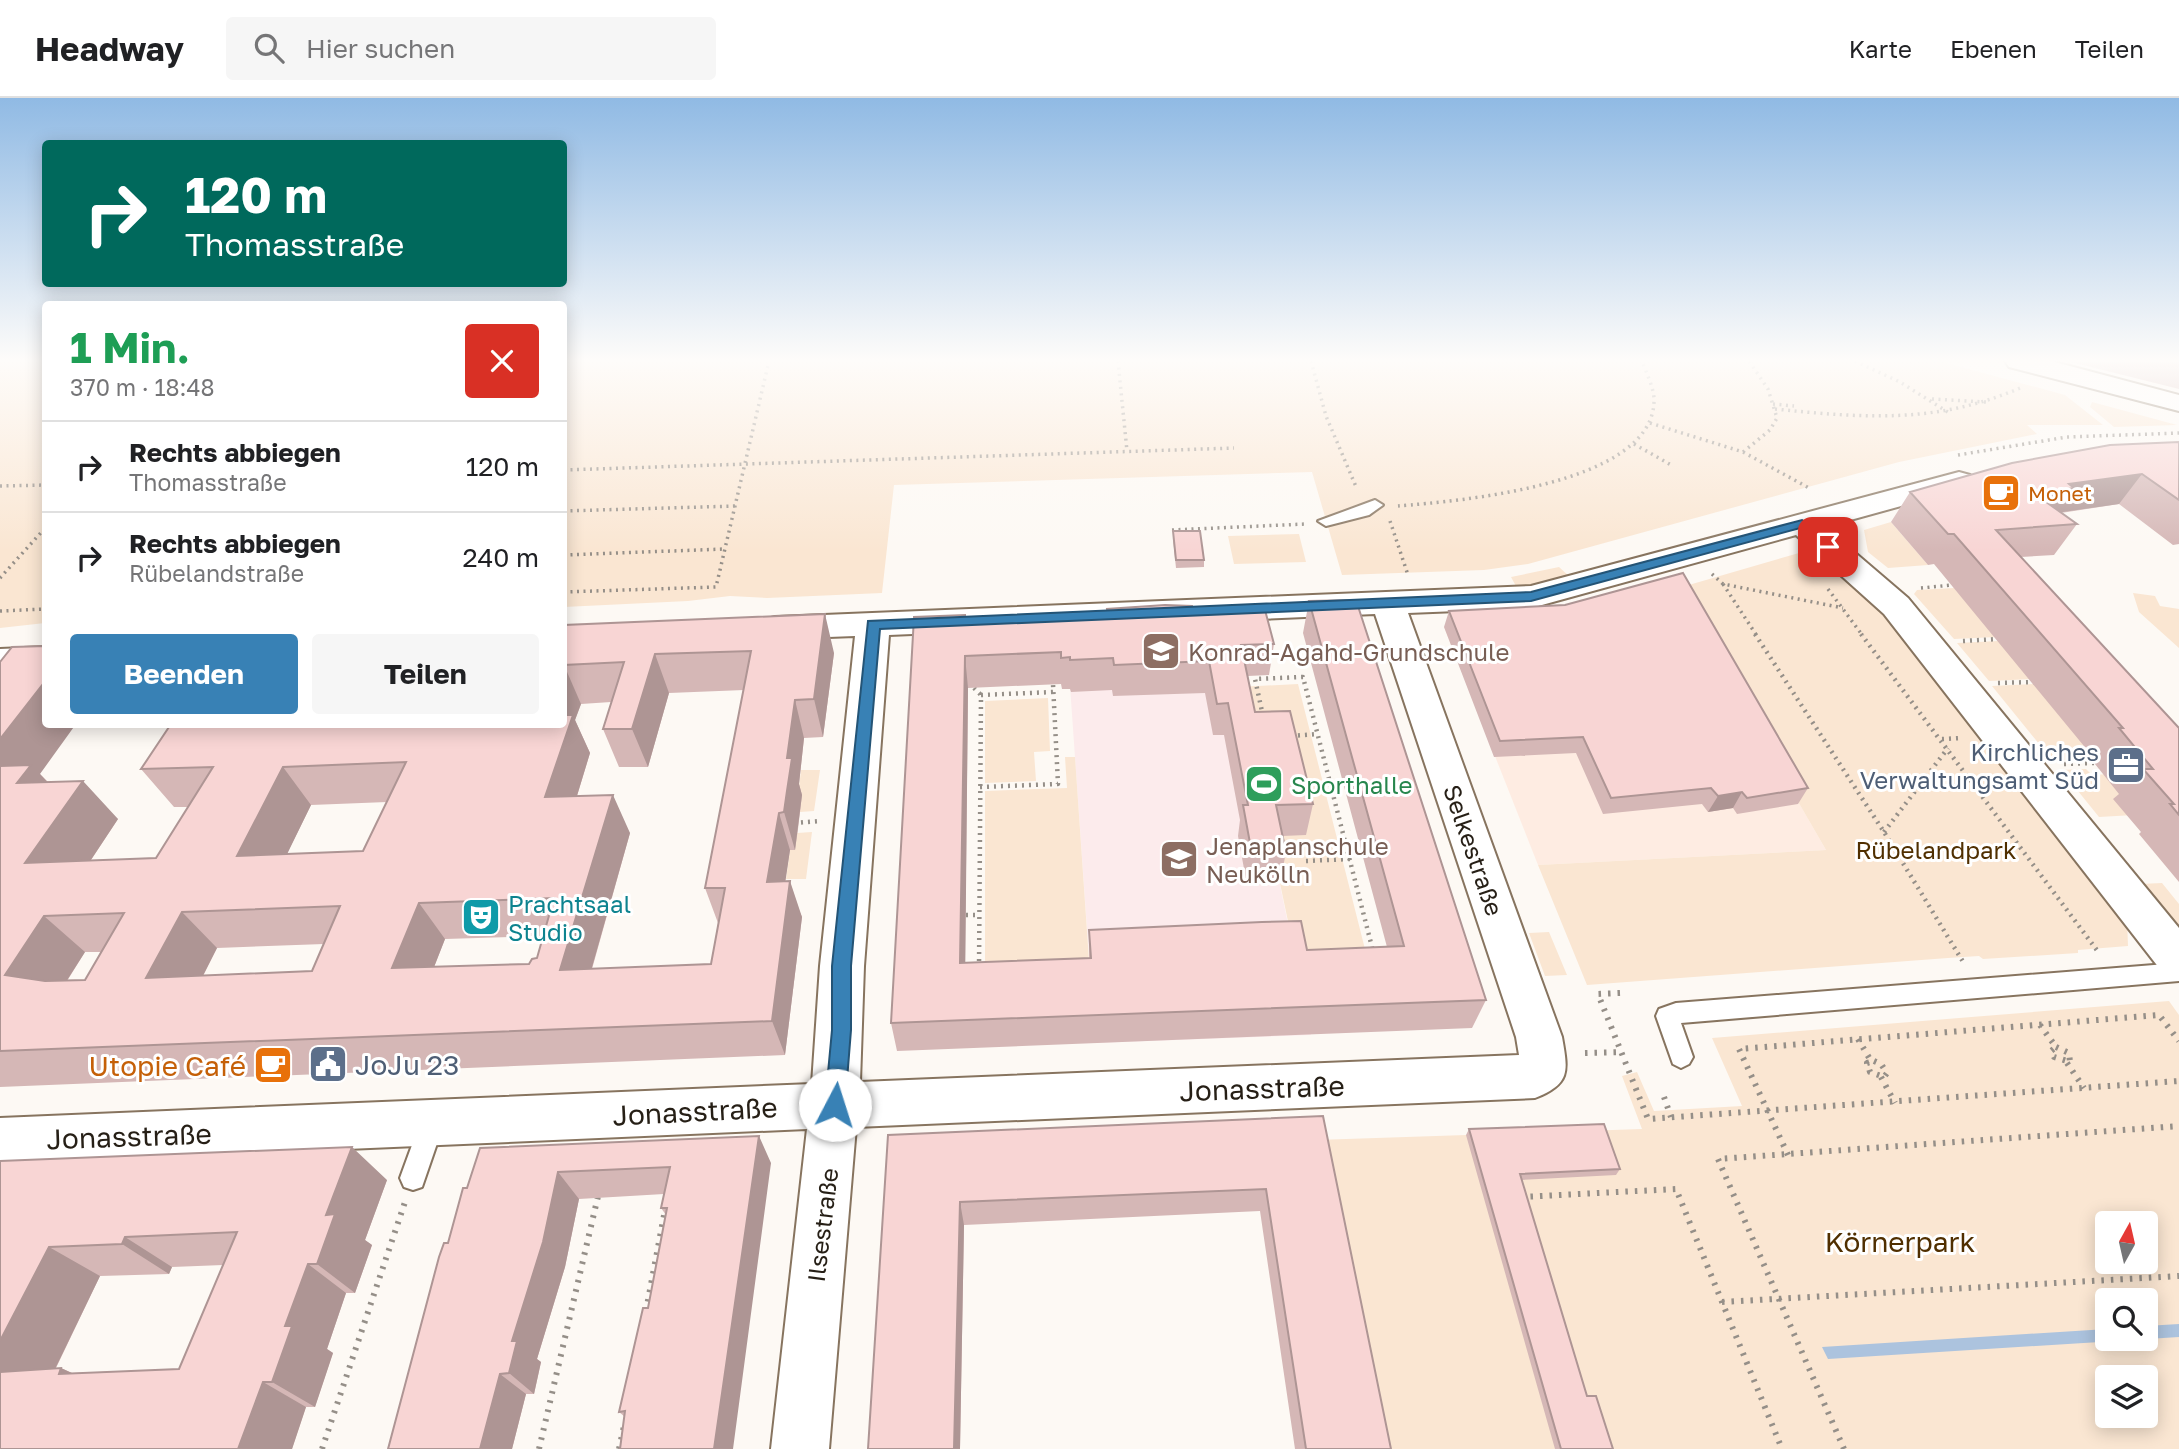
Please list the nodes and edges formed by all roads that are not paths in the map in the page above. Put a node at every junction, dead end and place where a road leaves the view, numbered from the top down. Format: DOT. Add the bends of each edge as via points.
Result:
graph roads {
  1 [pos="1992,473"];
  2 [pos="1380,506"];
  3 [pos="1807,506"];
  4 [pos="1326,521"];
  5 [pos="1398,590"];
  6 [pos="873,625"];
  7 [pos="745,630"];
  8 [pos="23,660"];
  9 [pos="0,690"];
  10 [pos="2179,960"];
  11 [pos="2179,972"];
  12 [pos="1681,1057"];
  13 [pos="1517,1077"];
  14 [pos="835,1105"];
  15 [pos="432,1123"];
  16 [pos="0,1141"];
  17 [pos="413,1178"];
  18 [pos="800,1449"];
  1 -- 3 [label="street"];
  2 -- 4 [label="lane"];
  3 -- 5 [label="street" via="1557,592 1502,599"];
  3 -- 10 [label="street" via="1896,606"];
  5 -- 6 [label="street"];
  5 -- 13 [label="street, Selkestraße" via="1545,1057 1544,1068 1535,1076"];
  6 -- 7 [label="street"];
  6 -- 14 [label="street, Ilsestraße" via="842,966"];
  8 -- 9 [label="street"];
  11 -- 12 [label="lane" via="1676,1013 1667,1016 1668,1025"];
  13 -- 14 [label="street, Jonasstraße"];
  14 -- 15 [label="street, Jonasstraße" via="491,1130"];
  14 -- 18 [label="street, Ilsestraße"];
  15 -- 16 [label="street, Jonasstraße"];
  15 -- 17 [label="lane"];
}
